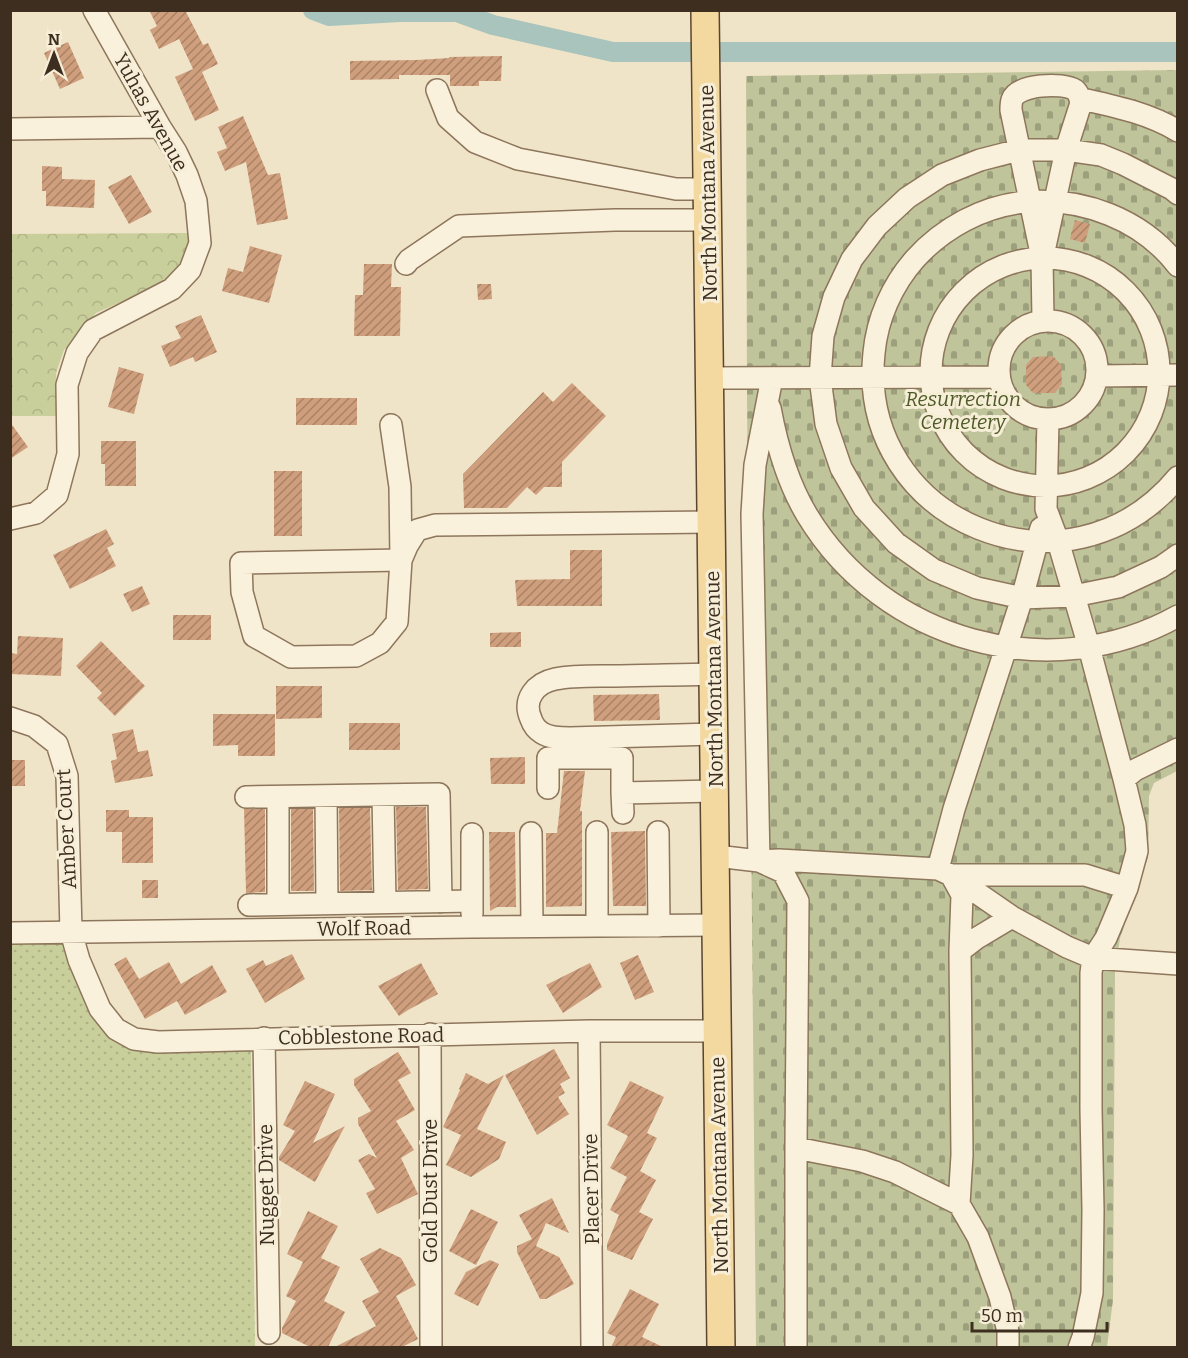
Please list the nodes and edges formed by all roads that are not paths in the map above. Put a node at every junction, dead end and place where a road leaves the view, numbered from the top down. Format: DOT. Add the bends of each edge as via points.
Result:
graph roads {
  1 [pos="94,10"];
  2 [pos="705,10"];
  3 [pos="437,90"];
  4 [pos="1081,104"];
  5 [pos="160,127"];
  6 [pos="10,129"];
  7 [pos="1178,131"];
  8 [pos="1019,150"];
  9 [pos="1066,150"];
  10 [pos="708,189"];
  11 [pos="1178,194"];
  12 [pos="1030,201"];
  13 [pos="1054,201"];
  14 [pos="708,220"];
  15 [pos="1042,258"];
  16 [pos="406,264"];
  17 [pos="1178,266"];
  18 [pos="1043,320"];
  19 [pos="1168,375"];
  20 [pos="1097,376"];
  21 [pos="873,377"];
  22 [pos="930,377"];
  23 [pos="999,377"];
  24 [pos="710,378"];
  25 [pos="820,378"];
  26 [pos="770,388"];
  27 [pos="1048,419"];
  28 [pos="390,425"];
  29 [pos="1178,477"];
  30 [pos="1047,487"];
  31 [pos="1046,509"];
  32 [pos="10,519"];
  33 [pos="712,522"];
  34 [pos="1058,541"];
  35 [pos="1037,542"];
  36 [pos="1178,555"];
  37 [pos="401,560"];
  38 [pos="1074,596"];
  39 [pos="1022,598"];
  40 [pos="1178,616"];
  41 [pos="1006,647"];
  42 [pos="1089,647"];
  43 [pos="713,674"];
  44 [pos="10,718"];
  45 [pos="714,734"];
  46 [pos="1178,748"];
  47 [pos="1124,780"];
  48 [pos="548,788"];
  49 [pos="715,791"];
  50 [pos="383,795"];
  51 [pos="326,796"];
  52 [pos="278,797"];
  53 [pos="246,798"];
  54 [pos="597,832"];
  55 [pos="658,832"];
  56 [pos="531,833"];
  57 [pos="472,834"];
  58 [pos="716,856"];
  59 [pos="759,861"];
  60 [pos="945,872"];
  61 [pos="1126,888"];
  62 [pos="472,901"];
  63 [pos="385,902"];
  64 [pos="441,902"];
  65 [pos="327,903"];
  66 [pos="249,904"];
  67 [pos="278,904"];
  68 [pos="1012,916"];
  69 [pos="717,925"];
  70 [pos="532,926"];
  71 [pos="597,926"];
  72 [pos="659,926"];
  73 [pos="472,927"];
  74 [pos="71,932"];
  75 [pos="10,933"];
  76 [pos="960,951"];
  77 [pos="1093,958"];
  78 [pos="1178,964"];
  79 [pos="718,1030"];
  80 [pos="589,1031"];
  81 [pos="430,1034"];
  82 [pos="264,1038"];
  83 [pos="796,1148"];
  84 [pos="959,1204"];
  85 [pos="269,1333"];
  86 [pos="431,1347"];
  87 [pos="592,1347"];
  88 [pos="721,1347"];
  89 [pos="796,1347"];
  90 [pos="1008,1347"];
  91 [pos="1078,1347"];
  1 -- 5 [label="street, Yuhas Avenue"];
  2 -- 10 [label="main road, North Montana Avenue"];
  3 -- 10 [label="street" via="448,117 475,141 518,159 676,189"];
  4 -- 7 [label="street" via="1087,100 1130,110"];
  4 -- 8 [label="street" via="1076,91 1065,87 1034,87 1017,93 1011,110"];
  4 -- 9 [label="street"];
  5 -- 6 [label="street"];
  5 -- 32 [label="street, Yuhas Avenue" via="176,152 196,201 200,243 190,270 172,289 93,330 82,345 67,385 68,454 57,495 36,513"];
  8 -- 9 [label="street"];
  8 -- 12 [label="street"];
  8 -- 25 [label="street" via="942,175 907,198 877,226 852,259 834,297 823,336"];
  9 -- 11 [label="street" via="1101,155 1124,164"];
  9 -- 13 [label="street"];
  10 -- 14 [label="main road, North Montana Avenue"];
  12 -- 13 [label="street"];
  12 -- 15 [label="street"];
  12 -- 21 [label="street" via="978,214 924,249 892,292 880,322"];
  13 -- 15 [label="street"];
  13 -- 17 [label="street" via="1091,207 1135,227"];
  14 -- 16 [label="street" via="615,219 459,226"];
  14 -- 24 [label="main road, North Montana Avenue"];
  15 -- 18 [label="street"];
  15 -- 19 [label="street" via="1088,266 1126,291 1141,309"];
  15 -- 22 [label="street" via="1012,262 984,275 961,294 943,318 933,347"];
  18 -- 20 [label="street" via="1072,327 1084,336 1097,361"];
  18 -- 23 [label="street" via="1027,324 1015,333 1005,346"];
  19 -- 20 [label="street"];
  19 -- 30 [label="street" via="1143,431 1126,453 1102,471 1076,483"];
  20 -- 27 [label="street" via="1086,402 1062,417"];
  21 -- 22 [label="street"];
  21 -- 25 [label="street"];
  21 -- 35 [label="street" via="876,407 891,448 930,499 985,532"];
  22 -- 23 [label="street"];
  22 -- 30 [label="street" via="935,406 947,433 966,456 990,473 1017,484"];
  23 -- 27 [label="street" via="1003,390 1021,411"];
  24 -- 26 [label="street"];
  24 -- 33 [label="main road, North Montana Avenue"];
  25 -- 26 [label="street"];
  25 -- 39 [label="street" via="826,424 841,468 864,508 896,543 934,570 976,588"];
  26 -- 41 [label="street" via="776,439 789,478 830,549 891,604 966,639"];
  26 -- 59 [label="street" via="755,465 752,514"];
  27 -- 30 [label="street"];
  28 -- 37 [label="street" via="400,487"];
  29 -- 34 [label="street" via="1160,497 1120,524"];
  30 -- 31 [label="street"];
  31 -- 34 [label="street"];
  31 -- 35 [label="street"];
  33 -- 37 [label="street" via="435,525 417,530"];
  33 -- 43 [label="main road, North Montana Avenue"];
  34 -- 35 [label="street"];
  34 -- 38 [label="street"];
  35 -- 39 [label="street"];
  36 -- 38 [label="street" via="1119,587"];
  37 -- 37 [label="street" via="397,622 380,643 356,656 291,657 254,636 242,592 241,563"];
  38 -- 39 [label="street"];
  38 -- 42 [label="street"];
  39 -- 41 [label="street"];
  40 -- 42 [label="street" via="1127,638"];
  41 -- 42 [label="street"];
  41 -- 60 [label="street" via="954,809"];
  42 -- 47 [label="street"];
  43 -- 45 [label="main road, North Montana Avenue"];
  43 -- 45 [label="street" via="555,679 540,684 531,693 528,704 529,715 540,732 555,737"];
  44 -- 74 [label="street, Amber Court" via="34,726 57,744 67,777"];
  45 -- 49 [label="main road, North Montana Avenue"];
  46 -- 47 [label="street"];
  47 -- 61 [label="street" via="1137,851"];
  48 -- 49 [label="street" via="548,758 622,758 622,803"];
  49 -- 58 [label="main road, North Montana Avenue"];
  50 -- 51 [label="street"];
  50 -- 63 [label="street"];
  50 -- 64 [label="street" via="439,794"];
  51 -- 52 [label="street"];
  51 -- 65 [label="street"];
  52 -- 53 [label="street"];
  52 -- 67 [label="street"];
  54 -- 71 [label="street"];
  55 -- 72 [label="street"];
  56 -- 70 [label="street"];
  57 -- 62 [label="street"];
  58 -- 59 [label="street"];
  58 -- 69 [label="main road, North Montana Avenue"];
  59 -- 60 [label="street"];
  59 -- 83 [label="street" via="783,872 798,901"];
  60 -- 61 [label="street" via="1085,875"];
  60 -- 68 [label="street"];
  60 -- 76 [label="street" via="962,895"];
  61 -- 77 [label="street" via="1107,938"];
  62 -- 64 [label="street"];
  62 -- 73 [label="street"];
  63 -- 64 [label="street"];
  63 -- 65 [label="street"];
  65 -- 67 [label="street"];
  66 -- 67 [label="street"];
  68 -- 76 [label="street"];
  68 -- 77 [label="street"];
  69 -- 72 [label="street, Wolf Road"];
  69 -- 79 [label="main road, North Montana Avenue"];
  70 -- 71 [label="street, Wolf Road"];
  70 -- 73 [label="street, Wolf Road"];
  71 -- 72 [label="street, Wolf Road"];
  73 -- 74 [label="street, Wolf Road"];
  74 -- 75 [label="street, Wolf Road"];
  74 -- 82 [label="street, Cobblestone Road" via="100,1009 116,1029 135,1039 158,1042"];
  76 -- 84 [label="street"];
  77 -- 78 [label="street"];
  77 -- 91 [label="street" via="1092,1293"];
  79 -- 80 [label="street, Cobblestone Road"];
  79 -- 88 [label="main road, North Montana Avenue"];
  80 -- 81 [label="street, Cobblestone Road"];
  80 -- 87 [label="street, Placer Drive"];
  81 -- 82 [label="street, Cobblestone Road"];
  81 -- 86 [label="street, Gold Dust Drive"];
  82 -- 85 [label="street, Nugget Drive"];
  83 -- 84 [label="street" via="895,1172"];
  83 -- 89 [label="street"];
  84 -- 90 [label="street" via="978,1237 1000,1297"];
}
